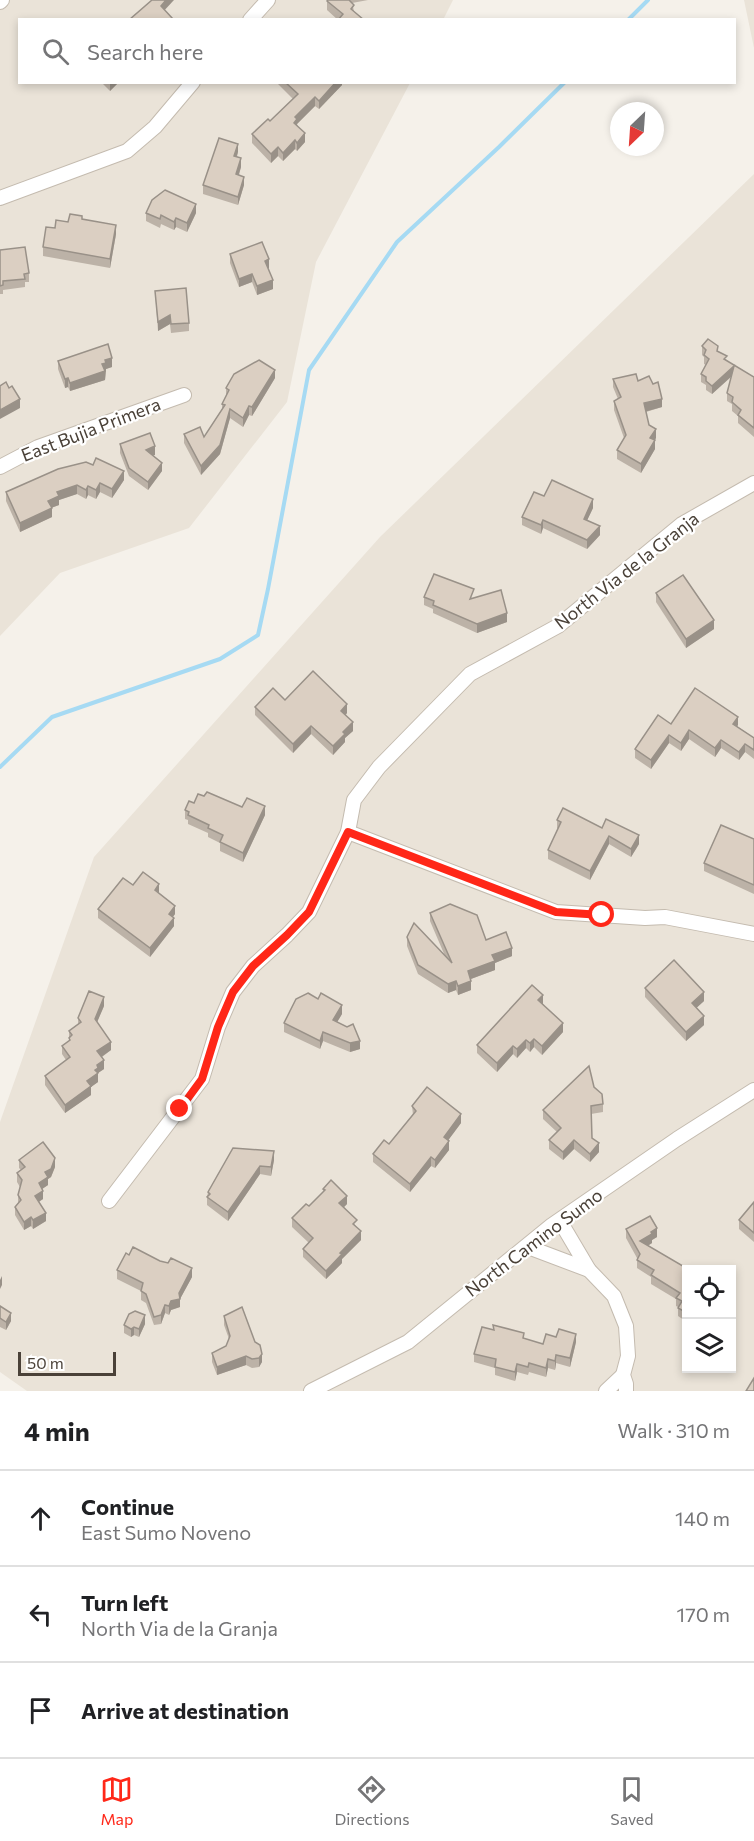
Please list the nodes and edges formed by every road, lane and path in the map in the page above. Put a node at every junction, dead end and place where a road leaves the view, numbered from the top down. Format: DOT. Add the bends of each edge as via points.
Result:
graph roads {
  1 [pos="268,0"];
  2 [pos="252,18"];
  3 [pos="191,84"];
  4 [pos="0,198"];
  5 [pos="184,395"];
  6 [pos="0,467"];
  7 [pos="754,483"];
  8 [pos="348,832"];
  9 [pos="754,934"];
  10 [pos="754,1090"];
  11 [pos="109,1202"];
  12 [pos="560,1221"];
  13 [pos="528,1247"];
  14 [pos="589,1270"];
  15 [pos="623,1375"];
  16 [pos="311,1391"];
  17 [pos="606,1391"];
  18 [pos="626,1391"];
  1 -- 2 [label="street"];
  3 -- 4 [label="street" via="127,151"];
  5 -- 6 [label="street, East Bujia Primera" via="38,447"];
  7 -- 8 [label="street, North Via de la Granja" via="682,524 558,626 470,674 379,767 354,800"];
  8 -- 9 [label="street" via="556,912 665,916"];
  8 -- 11 [label="street, North Via de la Granja" via="309,912 253,966 233,992 202,1079"];
  10 -- 12 [label="street, North Camino Sumo"];
  12 -- 13 [label="street, North Camino Sumo"];
  12 -- 14 [label="street"];
  13 -- 14 [label="street"];
  13 -- 16 [label="street, North Camino Sumo" via="408,1342"];
  14 -- 15 [label="street" via="614,1296 626,1326 628,1356"];
  15 -- 17 [label="street"];
  15 -- 18 [label="street"];
}
